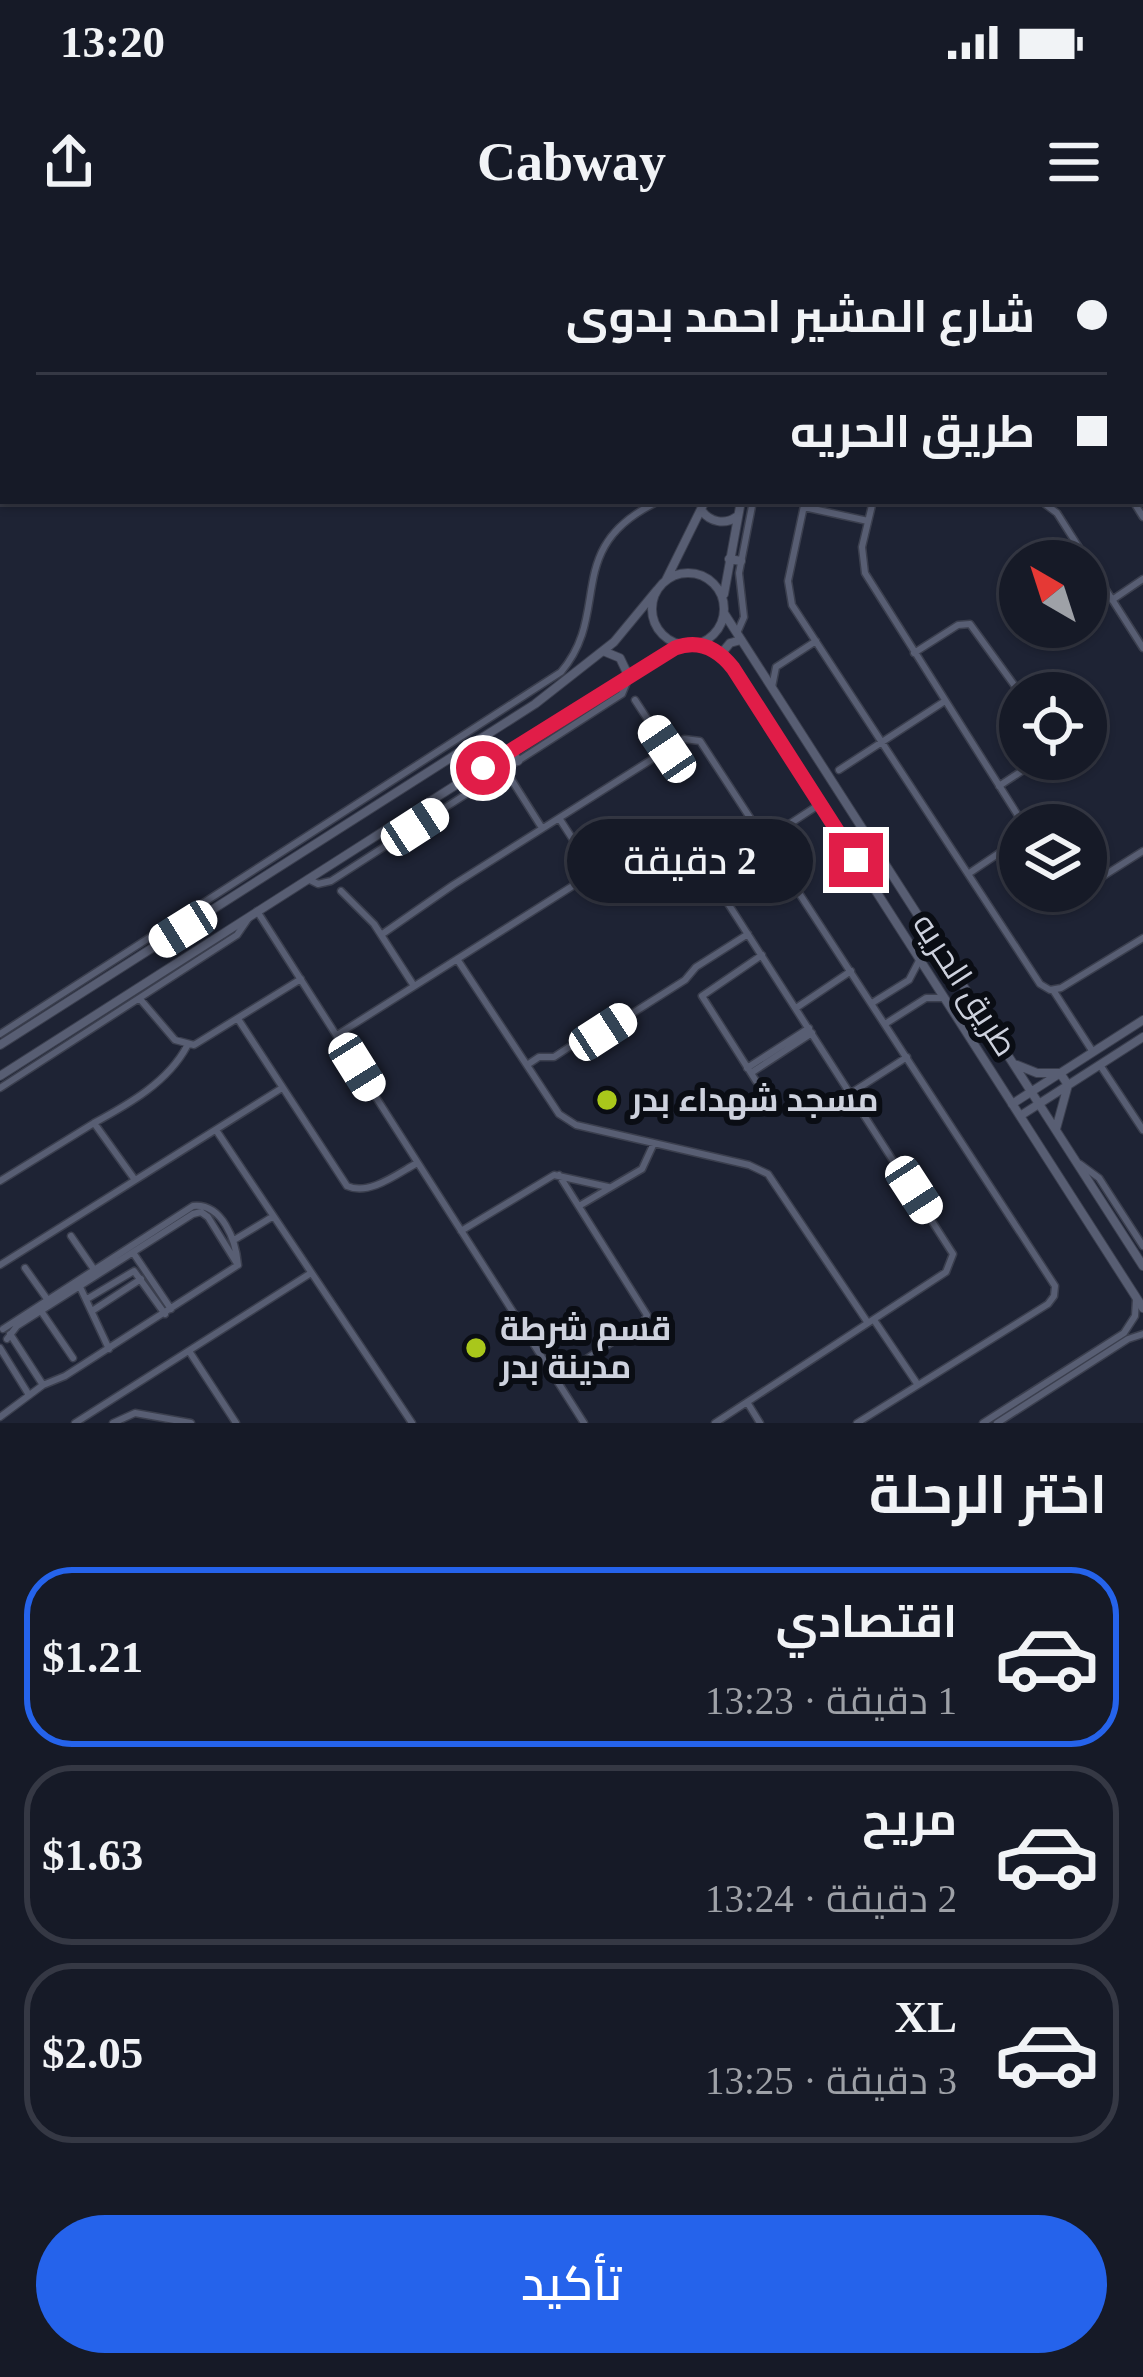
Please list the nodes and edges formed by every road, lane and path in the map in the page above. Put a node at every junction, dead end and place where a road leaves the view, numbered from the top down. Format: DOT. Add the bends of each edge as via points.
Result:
graph roads {
  1 [pos="654,504"];
  2 [pos="740,504"];
  3 [pos="752,504"];
  4 [pos="804,504"];
  5 [pos="872,504"];
  6 [pos="1045,504"];
  7 [pos="703,505"];
  8 [pos="738,515"];
  9 [pos="868,521"];
  10 [pos="729,559"];
  11 [pos="741,561"];
  12 [pos="1143,579"];
  13 [pos="661,586"];
  14 [pos="1112,600"];
  15 [pos="724,607"];
  16 [pos="740,636"];
  17 [pos="816,641"];
  18 [pos="689,645"];
  19 [pos="1143,648"];
  20 [pos="604,650"];
  21 [pos="574,653"];
  22 [pos="914,653"];
  23 [pos="721,654"];
  24 [pos="754,661"];
  25 [pos="586,666"];
  26 [pos="776,667"];
  27 [pos="1005,672"];
  28 [pos="564,676"];
  29 [pos="629,676"];
  30 [pos="772,688"];
  31 [pos="635,700"];
  32 [pos="945,701"];
  33 [pos="882,742"];
  34 [pos="667,749"];
  35 [pos="511,750"];
  36 [pos="518,761"];
  37 [pos="505,769"];
  38 [pos="839,770"];
  39 [pos="1008,780"];
  40 [pos="999,786"];
  41 [pos="820,804"];
  42 [pos="1011,804"];
  43 [pos="559,818"];
  44 [pos="542,828"];
  45 [pos="765,840"];
  46 [pos="1143,851"];
  47 [pos="999,853"];
  48 [pos="594,872"];
  49 [pos="968,874"];
  50 [pos="1107,874"];
  51 [pos="308,879"];
  52 [pos="341,890"];
  53 [pos="253,914"];
  54 [pos="748,934"];
  55 [pos="381,935"];
  56 [pos="1143,938"];
  57 [pos="761,955"];
  58 [pos="192,958"];
  59 [pos="458,958"];
  60 [pos="920,959"];
  61 [pos="851,971"];
  62 [pos="301,979"];
  63 [pos="414,986"];
  64 [pos="1053,990"];
  65 [pos="944,998"];
  66 [pos="140,999"];
  67 [pos="61,1001"];
  68 [pos="872,1004"];
  69 [pos="796,1008"];
  70 [pos="238,1019"];
  71 [pos="1143,1020"];
  72 [pos="886,1024"];
  73 [pos="810,1030"];
  74 [pos="0,1034"];
  75 [pos="337,1035"];
  76 [pos="1143,1037"];
  77 [pos="0,1045"];
  78 [pos="187,1046"];
  79 [pos="1094,1052"];
  80 [pos="907,1057"];
  81 [pos="1012,1062"];
  82 [pos="1100,1064"];
  83 [pos="526,1065"];
  84 [pos="1060,1073"];
  85 [pos="0,1076"];
  86 [pos="1068,1085"];
  87 [pos="0,1088"];
  88 [pos="282,1088"];
  89 [pos="1031,1091"];
  90 [pos="851,1093"];
  91 [pos="1012,1103"];
  92 [pos="1039,1104"];
  93 [pos="1020,1116"];
  94 [pos="1141,1123"];
  95 [pos="94,1124"];
  96 [pos="216,1130"];
  97 [pos="1056,1130"];
  98 [pos="654,1143"];
  99 [pos="1076,1162"];
  100 [pos="417,1163"];
  101 [pos="559,1174"];
  102 [pos="0,1180"];
  103 [pos="135,1180"];
  104 [pos="608,1187"];
  105 [pos="579,1206"];
  106 [pos="212,1215"];
  107 [pos="273,1217"];
  108 [pos="460,1231"];
  109 [pos="71,1236"];
  110 [pos="234,1240"];
  111 [pos="1143,1246"];
  112 [pos="131,1250"];
  113 [pos="0,1265"];
  114 [pos="238,1265"];
  115 [pos="1143,1266"];
  116 [pos="26,1268"];
  117 [pos="93,1268"];
  118 [pos="310,1273"];
  119 [pos="141,1279"];
  120 [pos="77,1283"];
  121 [pos="1135,1296"];
  122 [pos="47,1299"];
  123 [pos="87,1299"];
  124 [pos="1143,1308"];
  125 [pos="40,1311"];
  126 [pos="92,1311"];
  127 [pos="168,1312"];
  128 [pos="871,1322"];
  129 [pos="1143,1334"];
  130 [pos="3,1337"];
  131 [pos="109,1349"];
  132 [pos="189,1351"];
  133 [pos="73,1358"];
  134 [pos="556,1379"];
  135 [pos="43,1385"];
  136 [pos="918,1385"];
  137 [pos="29,1394"];
  138 [pos="111,1400"];
  139 [pos="747,1402"];
  140 [pos="100,1407"];
  141 [pos="0,1417"];
  142 [pos="122,1417"];
  143 [pos="995,1421"];
  144 [pos="75,1423"];
  145 [pos="112,1423"];
  146 [pos="191,1423"];
  147 [pos="236,1423"];
  148 [pos="412,1423"];
  149 [pos="584,1423"];
  150 [pos="715,1423"];
  151 [pos="760,1423"];
  152 [pos="857,1423"];
  153 [pos="983,1423"];
  1 -- 21 [label="street" via="601,550"];
  2 -- 8 [label="street"];
  3 -- 11 [label="street"];
  4 -- 9 [label="street"];
  4 -- 17 [label="street" via="789,593"];
  5 -- 9 [label="street"];
  6 -- 14 [label="street"];
  7 -- 8 [label="street" via="711,519"];
  7 -- 13 [label="street"];
  8 -- 10 [label="street"];
  9 -- 22 [label="street" via="865,573"];
  10 -- 11 [label="street"];
  10 -- 15 [label="street"];
  11 -- 16 [label="street"];
  12 -- 14 [label="street"];
  13 -- 15 [label="street" via="696,573 717,586"];
  13 -- 18 [label="street" via="652,608 656,625"];
  13 -- 20 [label="street"];
  14 -- 19 [label="street"];
  15 -- 16 [label="street, طريق الحريه"];
  15 -- 18 [label="street" via="713,635"];
  16 -- 23 [label="street"];
  16 -- 24 [label="street, طريق الحريه"];
  17 -- 26 [label="street"];
  17 -- 33 [label="street"];
  18 -- 23 [label="street"];
  18 -- 29 [label="street"];
  20 -- 25 [label="street"];
  20 -- 29 [label="street"];
  21 -- 25 [label="street"];
  21 -- 28 [label="street"];
  22 -- 27 [label="street" via="970,624"];
  22 -- 32 [label="street"];
  23 -- 41 [label="street, طريق الحريه"];
  24 -- 26 [label="street"];
  24 -- 30 [label="street, طريق الحريه"];
  25 -- 28 [label="street"];
  26 -- 30 [label="street"];
  28 -- 67 [label="street" via="378,807"];
  29 -- 35 [label="street"];
  29 -- 36 [label="street" via="622,694"];
  30 -- 81 [label="street, طريق الحريه"];
  31 -- 34 [label="street"];
  32 -- 33 [label="street"];
  32 -- 40 [label="street"];
  33 -- 38 [label="street"];
  33 -- 49 [label="street"];
  34 -- 43 [label="street"];
  34 -- 45 [label="street" via="700,741"];
  35 -- 36 [label="street"];
  35 -- 51 [label="street"];
  36 -- 37 [label="street"];
  37 -- 44 [label="street"];
  37 -- 51 [label="street" via="332,881"];
  39 -- 40 [label="street"];
  40 -- 42 [label="street"];
  41 -- 45 [label="street"];
  41 -- 60 [label="street, طريق الحريه"];
  43 -- 44 [label="street"];
  43 -- 48 [label="street"];
  44 -- 55 [label="street"];
  45 -- 61 [label="street"];
  46 -- 50 [label="street"];
  47 -- 49 [label="street"];
  48 -- 54 [label="street" via="658,832 680,833"];
  48 -- 59 [label="street"];
  49 -- 64 [label="street" via="1040,984"];
  51 -- 53 [label="street"];
  52 -- 55 [label="street"];
  53 -- 58 [label="street"];
  53 -- 62 [label="street"];
  54 -- 57 [label="street"];
  54 -- 83 [label="street" via="603,1032"];
  55 -- 63 [label="street"];
  56 -- 64 [label="street"];
  57 -- 69 [label="street"];
  57 -- 73 [label="street" via="702,996 751,1074"];
  58 -- 66 [label="street"];
  58 -- 85 [label="street"];
  59 -- 63 [label="street"];
  59 -- 83 [label="street"];
  60 -- 65 [label="street, طريق الحريه"];
  60 -- 68 [label="street" via="909,980"];
  61 -- 68 [label="street"];
  61 -- 69 [label="street"];
  62 -- 70 [label="street"];
  62 -- 75 [label="street"];
  63 -- 75 [label="street"];
  64 -- 79 [label="street"];
  65 -- 72 [label="street" via="926,998"];
  65 -- 91 [label="street, طريق الحريه"];
  66 -- 78 [label="street"];
  66 -- 87 [label="street"];
  67 -- 74 [label="street"];
  67 -- 77 [label="street"];
  68 -- 72 [label="street"];
  69 -- 73 [label="street"];
  70 -- 78 [label="street"];
  70 -- 88 [label="street"];
  71 -- 79 [label="street"];
  72 -- 80 [label="street"];
  73 -- 90 [label="street"];
  75 -- 100 [label="street"];
  76 -- 82 [label="street"];
  78 -- 95 [label="street" via="148,1089"];
  79 -- 84 [label="street"];
  80 -- 90 [label="street"];
  80 -- 136 [label="street" via="1055,1291 1048,1304"];
  81 -- 84 [label="street"];
  81 -- 89 [label="street, طريق الحريه"];
  82 -- 86 [label="street"];
  82 -- 94 [label="street"];
  83 -- 98 [label="street" via="567,1120"];
  84 -- 86 [label="street"];
  84 -- 89 [label="street"];
  86 -- 92 [label="street"];
  86 -- 97 [label="street"];
  88 -- 96 [label="street"];
  88 -- 100 [label="street" via="351,1189"];
  89 -- 91 [label="street"];
  89 -- 92 [label="street, طريق الحريه"];
  90 -- 128 [label="street" via="953,1254 946,1273"];
  91 -- 93 [label="street, طريق الحريه"];
  92 -- 93 [label="street"];
  92 -- 97 [label="street, طريق الحريه"];
  93 -- 121 [label="street, طريق الحريه"];
  95 -- 102 [label="street"];
  95 -- 103 [label="street"];
  96 -- 103 [label="street"];
  96 -- 107 [label="street"];
  97 -- 99 [label="street, طريق الحريه"];
  98 -- 104 [label="street" via="642,1169"];
  98 -- 128 [label="street" via="768,1174"];
  99 -- 111 [label="street" via="1099,1178"];
  99 -- 115 [label="street, طريق الحريه"];
  100 -- 108 [label="street"];
  101 -- 104 [label="street"];
  101 -- 105 [label="street"];
  101 -- 108 [label="street"];
  103 -- 113 [label="street"];
  104 -- 105 [label="street"];
  105 -- 134 [label="street" via="647,1318"];
  106 -- 110 [label="street"];
  106 -- 112 [label="street" via="207,1205 191,1210"];
  106 -- 114 [label="street"];
  107 -- 110 [label="street"];
  107 -- 118 [label="street"];
  108 -- 134 [label="street"];
  109 -- 117 [label="street"];
  110 -- 114 [label="street"];
  112 -- 117 [label="street"];
  112 -- 120 [label="street"];
  112 -- 127 [label="street"];
  114 -- 127 [label="street"];
  116 -- 122 [label="street"];
  117 -- 120 [label="street"];
  118 -- 132 [label="street"];
  118 -- 148 [label="street"];
  119 -- 123 [label="street" via="131,1271"];
  119 -- 126 [label="street"];
  119 -- 127 [label="street"];
  120 -- 122 [label="street"];
  120 -- 123 [label="street"];
  120 -- 125 [label="street"];
  121 -- 124 [label="street, طريق الحريه"];
  121 -- 143 [label="street" via="1136,1316 1124,1333"];
  122 -- 130 [label="street"];
  123 -- 126 [label="street"];
  125 -- 130 [label="street"];
  125 -- 133 [label="street"];
  126 -- 131 [label="street"];
  127 -- 131 [label="street"];
  128 -- 136 [label="street"];
  128 -- 139 [label="street"];
  129 -- 143 [label="street"];
  130 -- 135 [label="street"];
  130 -- 137 [label="street"];
  131 -- 135 [label="street"];
  132 -- 138 [label="street"];
  132 -- 147 [label="street"];
  134 -- 149 [label="street"];
  135 -- 137 [label="street"];
  136 -- 152 [label="street"];
  137 -- 141 [label="street"];
  138 -- 140 [label="street"];
  138 -- 142 [label="street"];
  139 -- 150 [label="street"];
  139 -- 151 [label="street"];
  140 -- 144 [label="street"];
  140 -- 145 [label="street"];
  142 -- 145 [label="street"];
  142 -- 146 [label="street"];
  143 -- 153 [label="street"];
}
